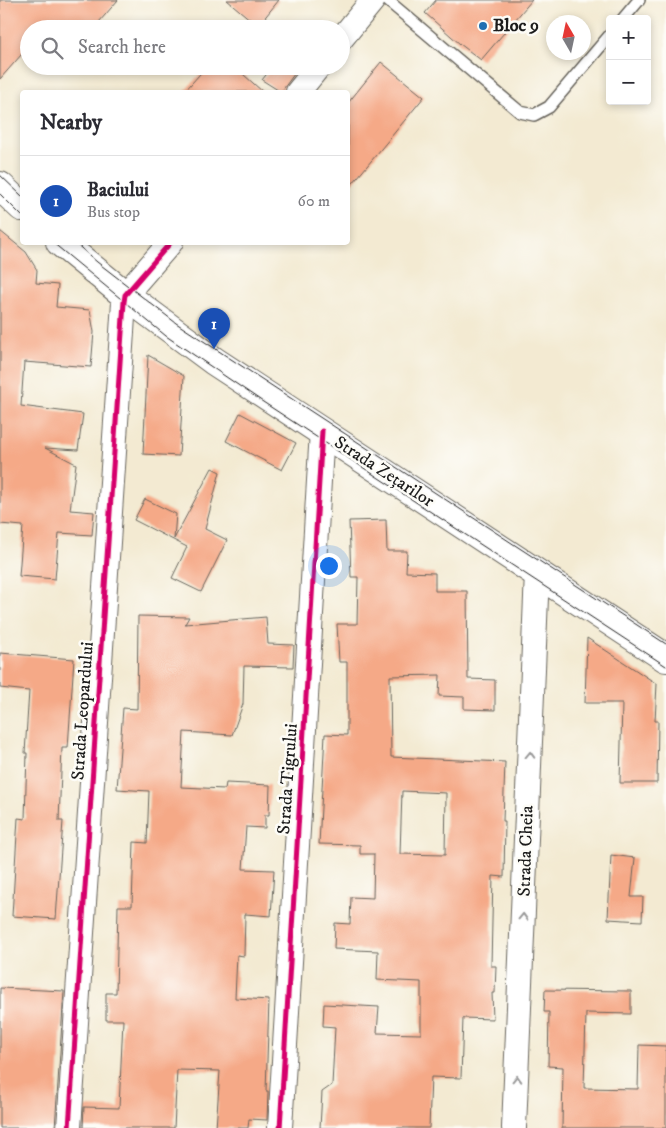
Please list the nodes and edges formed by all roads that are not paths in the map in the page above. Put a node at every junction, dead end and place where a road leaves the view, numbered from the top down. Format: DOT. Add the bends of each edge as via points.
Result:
graph roads {
  1 [pos="372,0"];
  2 [pos="387,0"];
  3 [pos="639,0"];
  4 [pos="626,15"];
  5 [pos="350,28"];
  6 [pos="606,39"];
  7 [pos="312,75"];
  8 [pos="300,90"];
  9 [pos="0,186"];
  10 [pos="20,205"];
  11 [pos="64,245"];
  12 [pos="168,245"];
  13 [pos="125,295"];
  14 [pos="322,432"];
  15 [pos="537,573"];
  16 [pos="666,658"];
  17 [pos="69,1128"];
  18 [pos="280,1128"];
  19 [pos="514,1128"];
  1 -- 5 [label="street"];
  2 -- 6 [label="lane" via="520,112 534,115 549,107"];
  3 -- 4 [label="lane"];
  7 -- 8 [label="street"];
  9 -- 10 [label="main road"];
  11 -- 13 [label="main road, Strada Zețarilor"];
  12 -- 13 [label="street"];
  13 -- 14 [label="main road, Strada Zețarilor" via="214,361"];
  13 -- 17 [label="street, Strada Leopardului"];
  14 -- 15 [label="main road, Strada Zețarilor"];
  14 -- 18 [label="street, Strada Tigrului"];
  15 -- 16 [label="main road, Strada Zețarilor"];
  19 -- 15 [label="street, Strada Cheia, one-way"];
}
